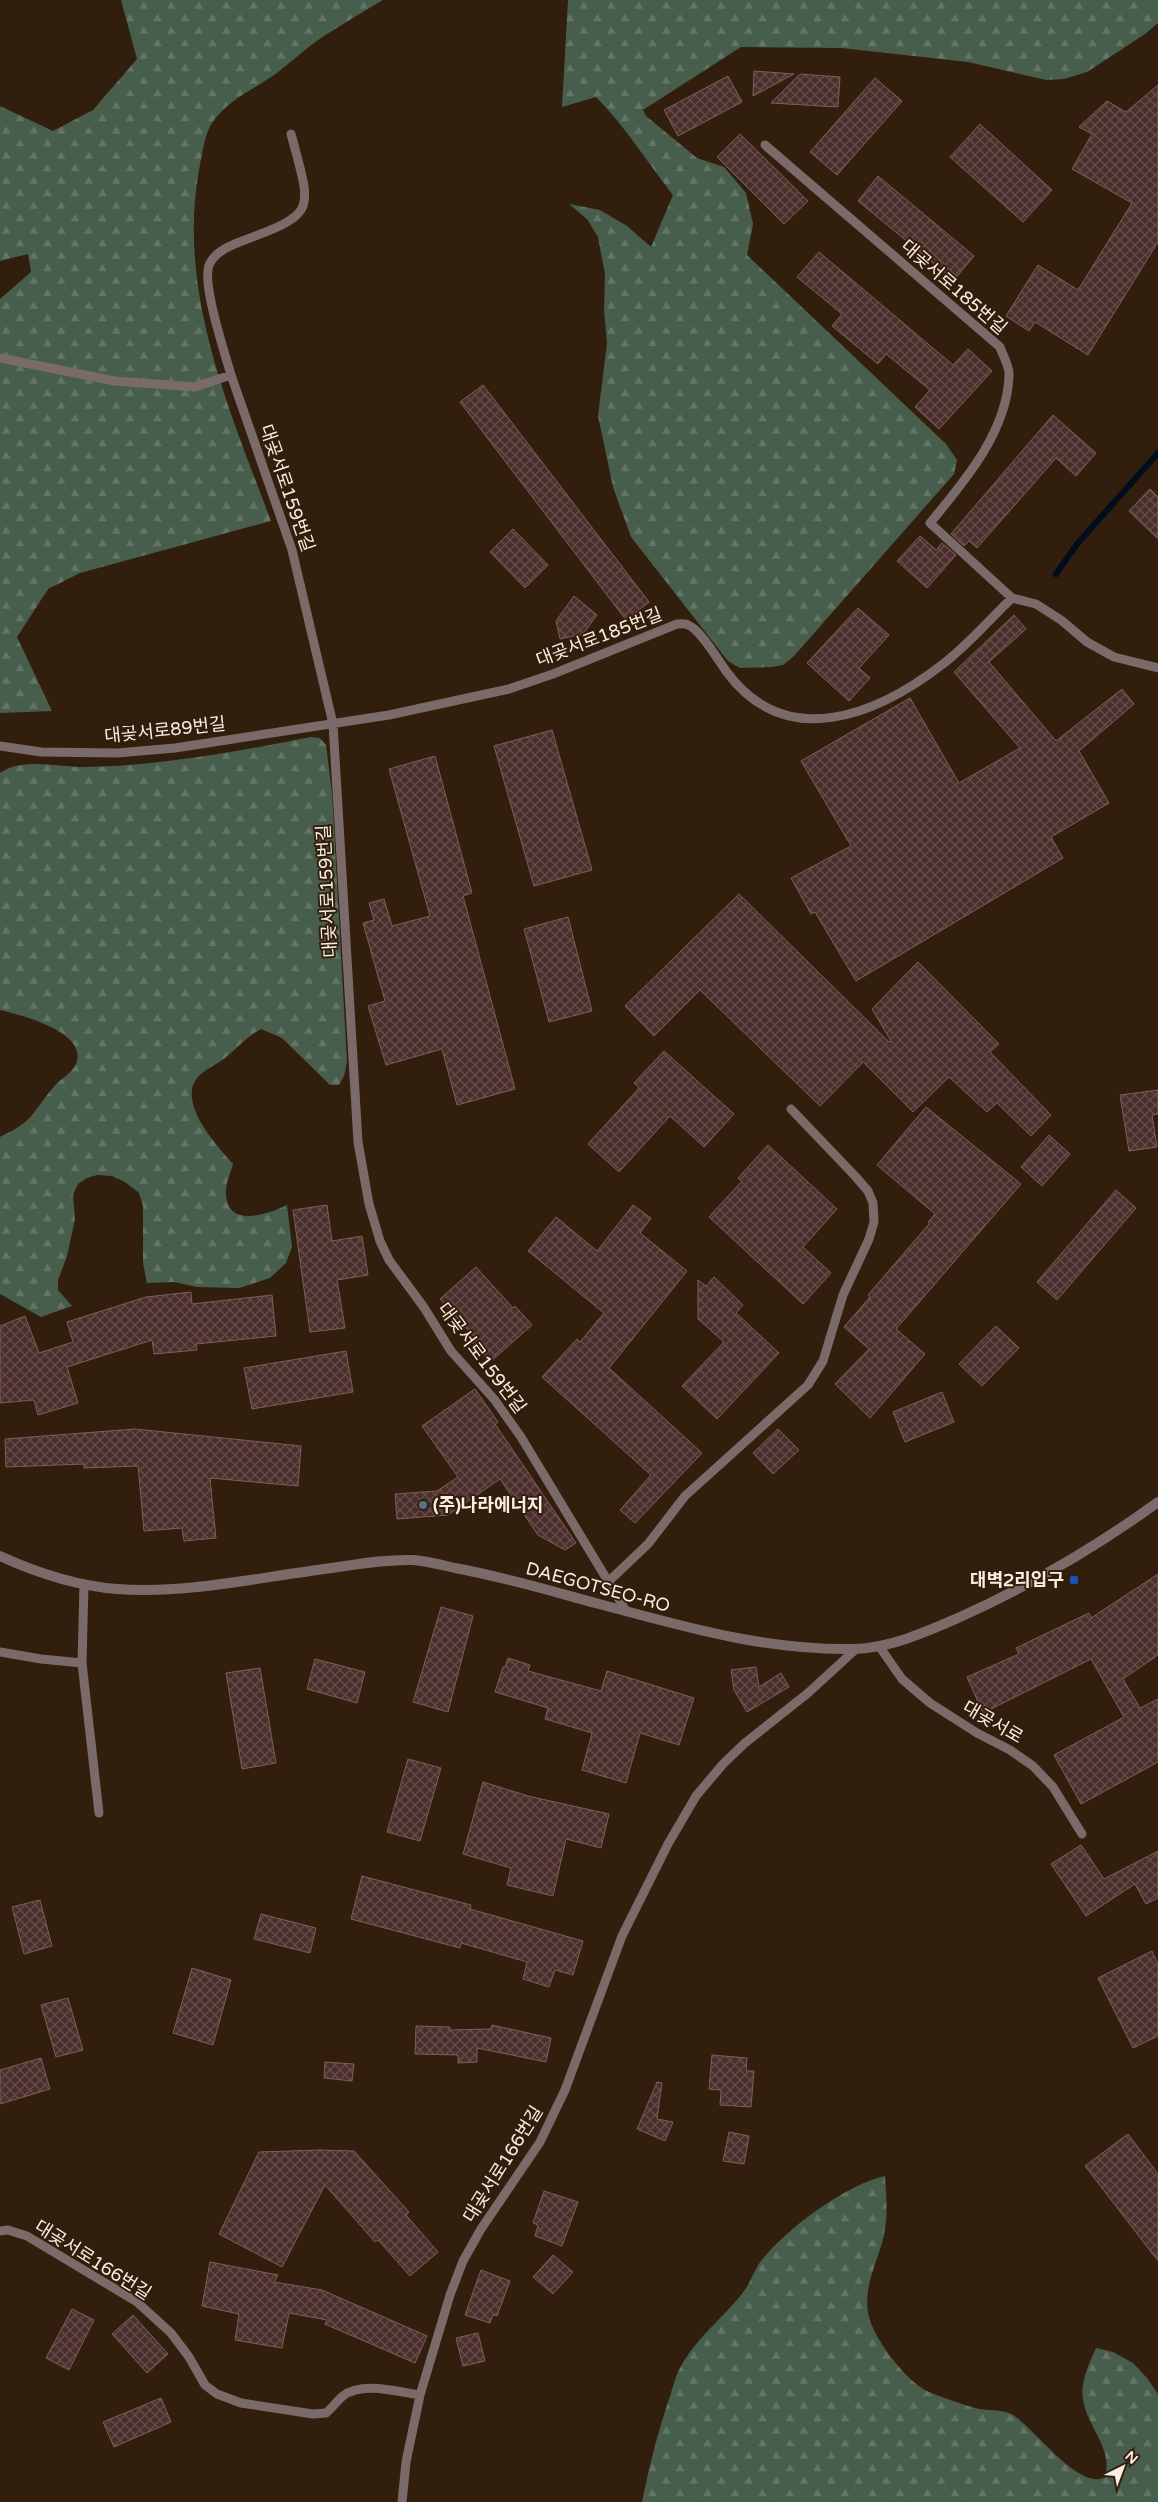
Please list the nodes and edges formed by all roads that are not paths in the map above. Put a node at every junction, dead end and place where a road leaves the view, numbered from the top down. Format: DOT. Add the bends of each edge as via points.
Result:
graph roads {
  1 [pos="291,134"];
  2 [pos="765,145"];
  3 [pos="0,358"];
  4 [pos="230,375"];
  5 [pos="1012,598"];
  6 [pos="1158,668"];
  7 [pos="333,724"];
  8 [pos="0,746"];
  9 [pos="791,1109"];
  10 [pos="1158,1502"];
  11 [pos="0,1556"];
  12 [pos="608,1582"];
  13 [pos="84,1584"];
  14 [pos="626,1611"];
  15 [pos="879,1646"];
  16 [pos="856,1649"];
  17 [pos="0,1652"];
  18 [pos="82,1663"];
  19 [pos="99,1813"];
  20 [pos="1082,1834"];
  21 [pos="0,2230"];
  22 [pos="420,2395"];
  23 [pos="402,2502"];
  1 -- 4 [label="lane, 대곶서로159번길" via="307,199 301,213 289,223 218,253 209,264 210,297"];
  2 -- 5 [label="lane, 대곶서로185번길" via="1000,347 1010,374 994,432 971,473 930,523"];
  3 -- 4 [label="lane" via="115,381 195,387"];
  4 -- 7 [label="lane, 대곶서로159번길" via="292,550"];
  5 -- 6 [label="lane, 대곶서로185번길" via="1036,604 1062,620 1087,642 1114,657"];
  5 -- 7 [label="lane, 대곶서로185번길" via="929,674 886,699 836,718 806,720 764,707 729,675 695,629 687,624 676,624 509,689"];
  7 -- 8 [label="lane, 대곶서로89번길" via="176,748 118,753 41,752"];
  7 -- 12 [label="lane, 대곶서로159번길" via="358,1142 380,1241 388,1260 423,1306 441,1337 494,1399 521,1437"];
  9 -- 12 [label="lane" via="855,1176 873,1203 874,1222 869,1240 843,1295 823,1361 808,1385 685,1496 648,1544"];
  10 -- 15 [label="street, DAEGOTSEO-RO" via="1083,1553 1011,1594 927,1632"];
  11 -- 13 [label="street, DAEGOTSEO-RO" via="22,1566"];
  12 -- 14 [label="lane, 대곶서로159번길"];
  13 -- 14 [label="street, DAEGOTSEO-RO" via="117,1589 185,1588 374,1561 415,1560 476,1572"];
  13 -- 18 [label="lane"];
  14 -- 16 [label="street, DAEGOTSEO-RO" via="702,1632 758,1643"];
  15 -- 16 [label="street, DAEGOTSEO-RO"];
  15 -- 20 [label="lane, 대곶서로" via="902,1679 930,1703 1033,1766 1054,1787"];
  16 -- 22 [label="lane, 대곶서로166번길" via="808,1693 745,1743 696,1796 622,1936 565,2090 540,2142 481,2229 463,2262"];
  17 -- 18 [label="lane"];
  18 -- 19 [label="lane"];
  21 -- 22 [label="lane, 대곶서로166번길" via="27,2236 137,2302 171,2333 205,2385 217,2394 241,2403 313,2414 326,2413 342,2396 355,2390 382,2389"];
  22 -- 23 [label="lane, 대곶서로166번길" via="406,2462"];
}
